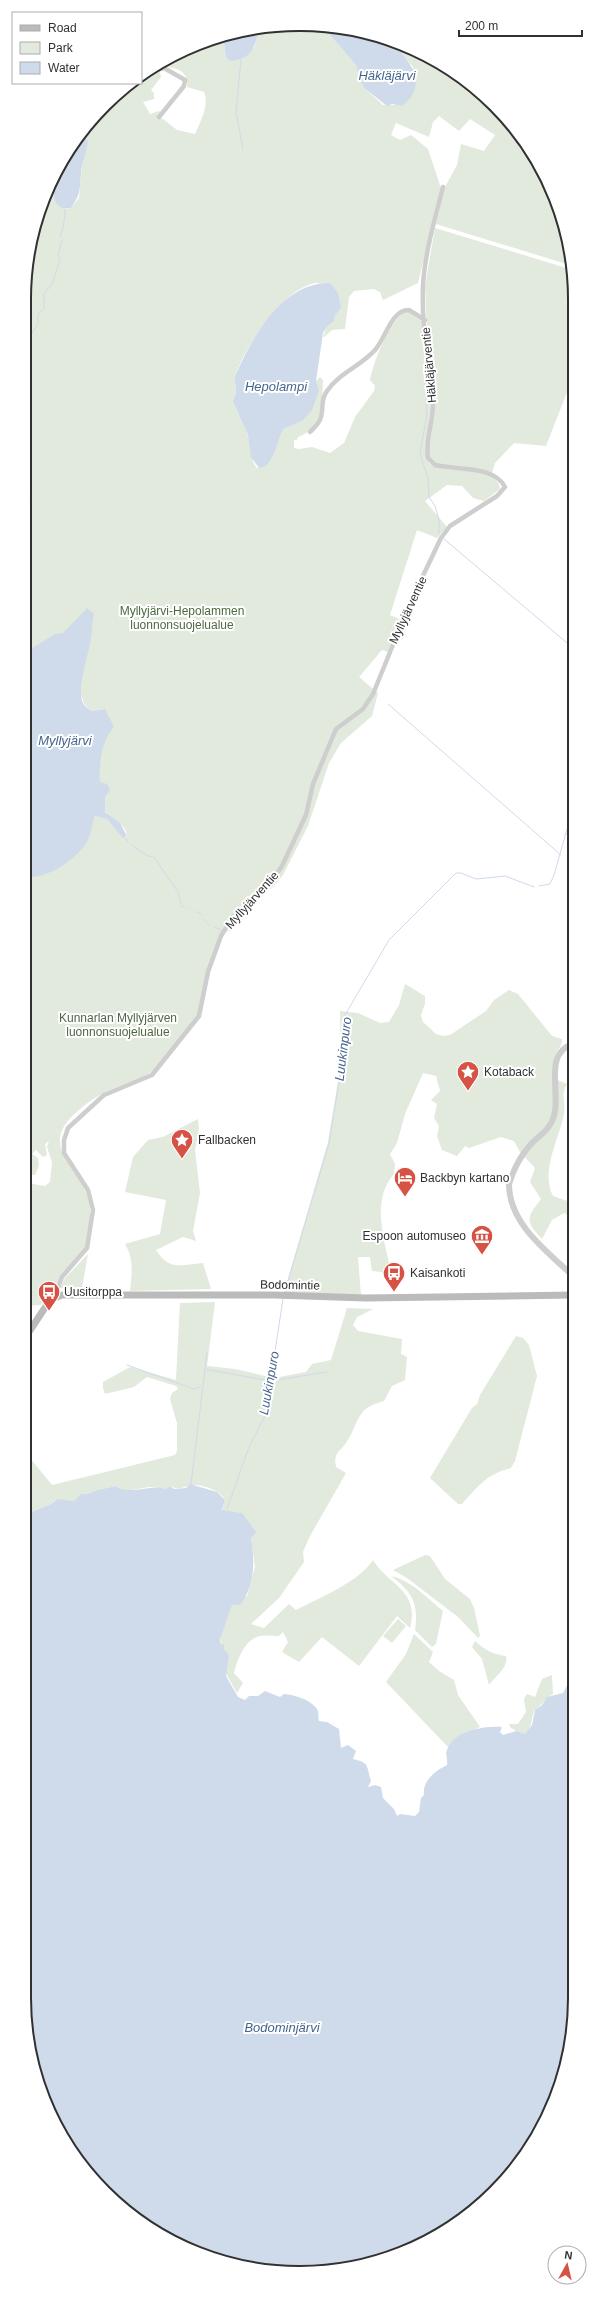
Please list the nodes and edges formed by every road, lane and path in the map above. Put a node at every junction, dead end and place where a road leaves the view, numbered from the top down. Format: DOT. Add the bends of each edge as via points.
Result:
graph roads {
  1 [pos="163,68"];
  2 [pos="159,117"];
  3 [pos="443,187"];
  4 [pos="425,320"];
  5 [pos="310,432"];
  6 [pos="505,487"];
  7 [pos="568,1045"];
  8 [pos="568,1271"];
  9 [pos="568,1295"];
  10 [pos="54,1298"];
  11 [pos="31,1328"];
  1 -- 2 [label="street" via="185,80 184,86"];
  3 -- 4 [label="street, Häkläjärventie" via="423,286"];
  4 -- 5 [label="street" via="409,310 402,311 375,350 349,369 327,390 322,403 321,419"];
  4 -- 6 [label="street, Häkläjärventie" via="433,402 428,440 429,461 439,466 460,467 501,479"];
  6 -- 10 [label="street, Myllyjärventie" via="497,496 450,526 441,538 410,603 373,694 363,709 336,729 313,784 306,815 282,866 268,886 232,918 221,936 208,972 199,1016 152,1075 104,1095 68,1128 64,1140 64,1153 88,1190 93,1210 87,1248 62,1277"];
  7 -- 8 [label="street" via="556,1059 556,1108 552,1122 545,1133 524,1153 509,1184 523,1227"];
  9 -- 10 [label="main road, Bodomintie" via="366,1298 67,1294"];
  10 -- 11 [label="main road"];
}
